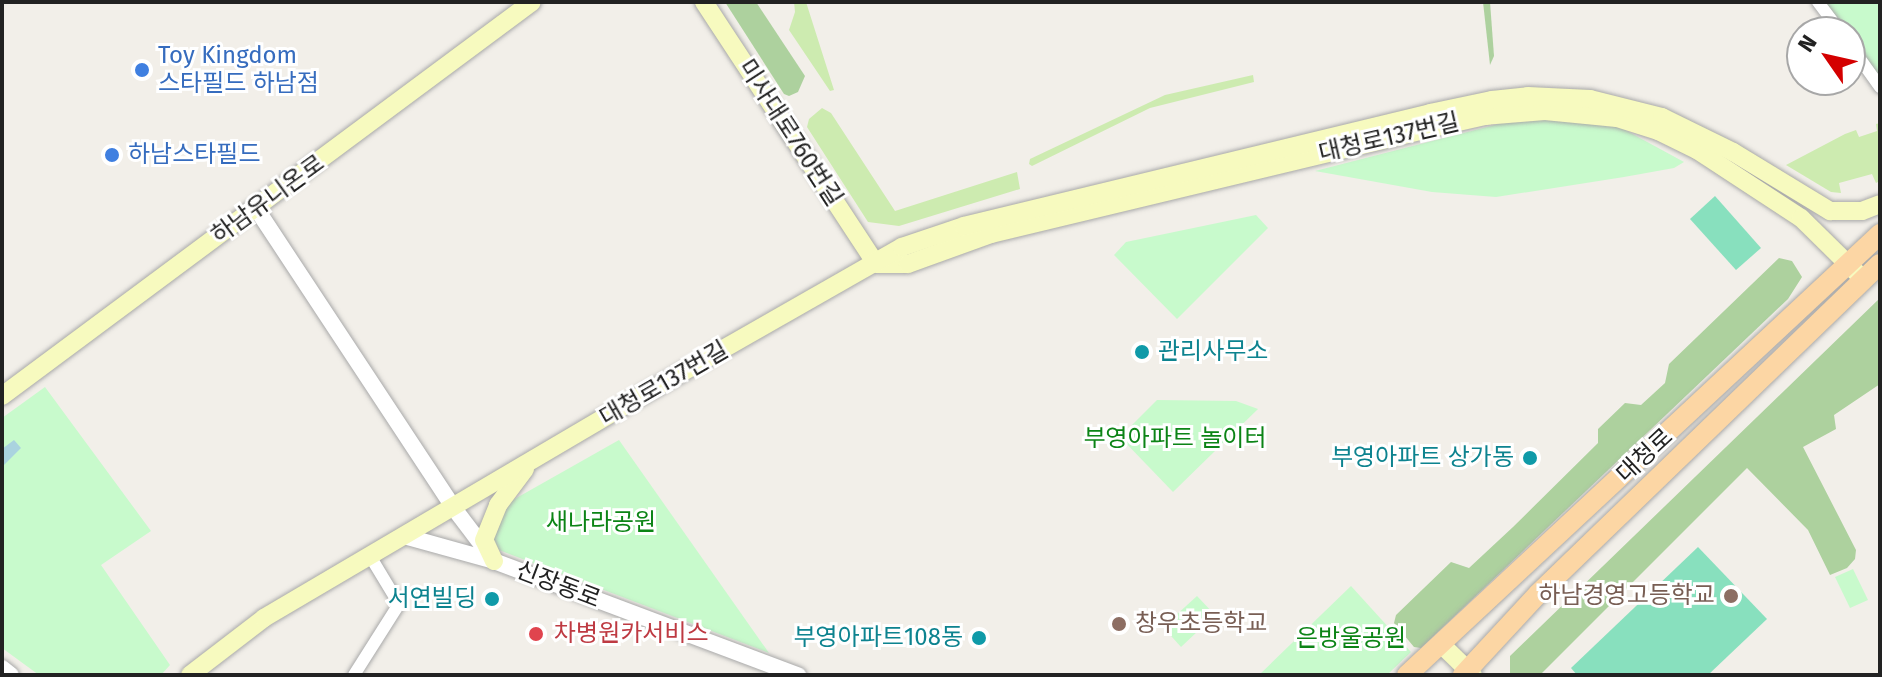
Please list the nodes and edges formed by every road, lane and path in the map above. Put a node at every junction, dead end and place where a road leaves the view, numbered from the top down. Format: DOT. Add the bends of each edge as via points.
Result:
graph roads {
  1 [pos="532,2"];
  2 [pos="704,2"];
  3 [pos="1866,67"];
  4 [pos="1880,87"];
  5 [pos="1880,204"];
  6 [pos="256,208"];
  7 [pos="1880,234"];
  8 [pos="876,264"];
  9 [pos="1848,264"];
  10 [pos="1880,264"];
  11 [pos="1864,280"];
  12 [pos="2,396"];
  13 [pos="531,461"];
  14 [pos="453,507"];
  15 [pos="404,536"];
  16 [pos="370,556"];
  17 [pos="494,561"];
  18 [pos="1442,645"];
  19 [pos="2,668"];
  20 [pos="1468,673"];
  21 [pos="11,675"];
  22 [pos="190,675"];
  23 [pos="354,675"];
  24 [pos="798,675"];
  25 [pos="1407,675"];
  1 -- 6 [label="main road, 하남유니온로"];
  2 -- 8 [label="main road, 미사대로760번길"];
  3 -- 4 [label="street"];
  5 -- 8 [label="main road, 대청로137번길" via="1862,211 1830,211 1733,152 1662,117 1590,99 1528,96 1430,113 1005,216 902,247"];
  6 -- 12 [label="main road, 하남유니온로"];
  6 -- 14 [label="street, 신장동로"];
  7 -- 9 [label="main road, 대청로"];
  8 -- 9 [label="main road, 대청로137번길" via="908,264 991,234 1445,125 1545,111 1617,118 1697,150 1801,218"];
  8 -- 13 [label="main road, 대청로137번길"];
  9 -- 11 [label="main road, 대청로137번길"];
  9 -- 18 [label="main road, 대청로"];
  10 -- 11 [label="main road, 대청로"];
  11 -- 20 [label="main road, 대청로" via="1538,594"];
  13 -- 14 [label="main road, 대청로137번길"];
  13 -- 17 [label="main road" via="498,505 484,540"];
  14 -- 15 [label="main road"];
  14 -- 17 [label="street, 신장동로"];
  15 -- 16 [label="main road"];
  15 -- 17 [label="street"];
  16 -- 22 [label="main road" via="264,618"];
  16 -- 23 [label="street" via="399,604"];
  17 -- 24 [label="street, 신장동로"];
  18 -- 20 [label="main road"];
  18 -- 25 [label="main road, 대청로"];
  19 -- 21 [label="street"];
}
